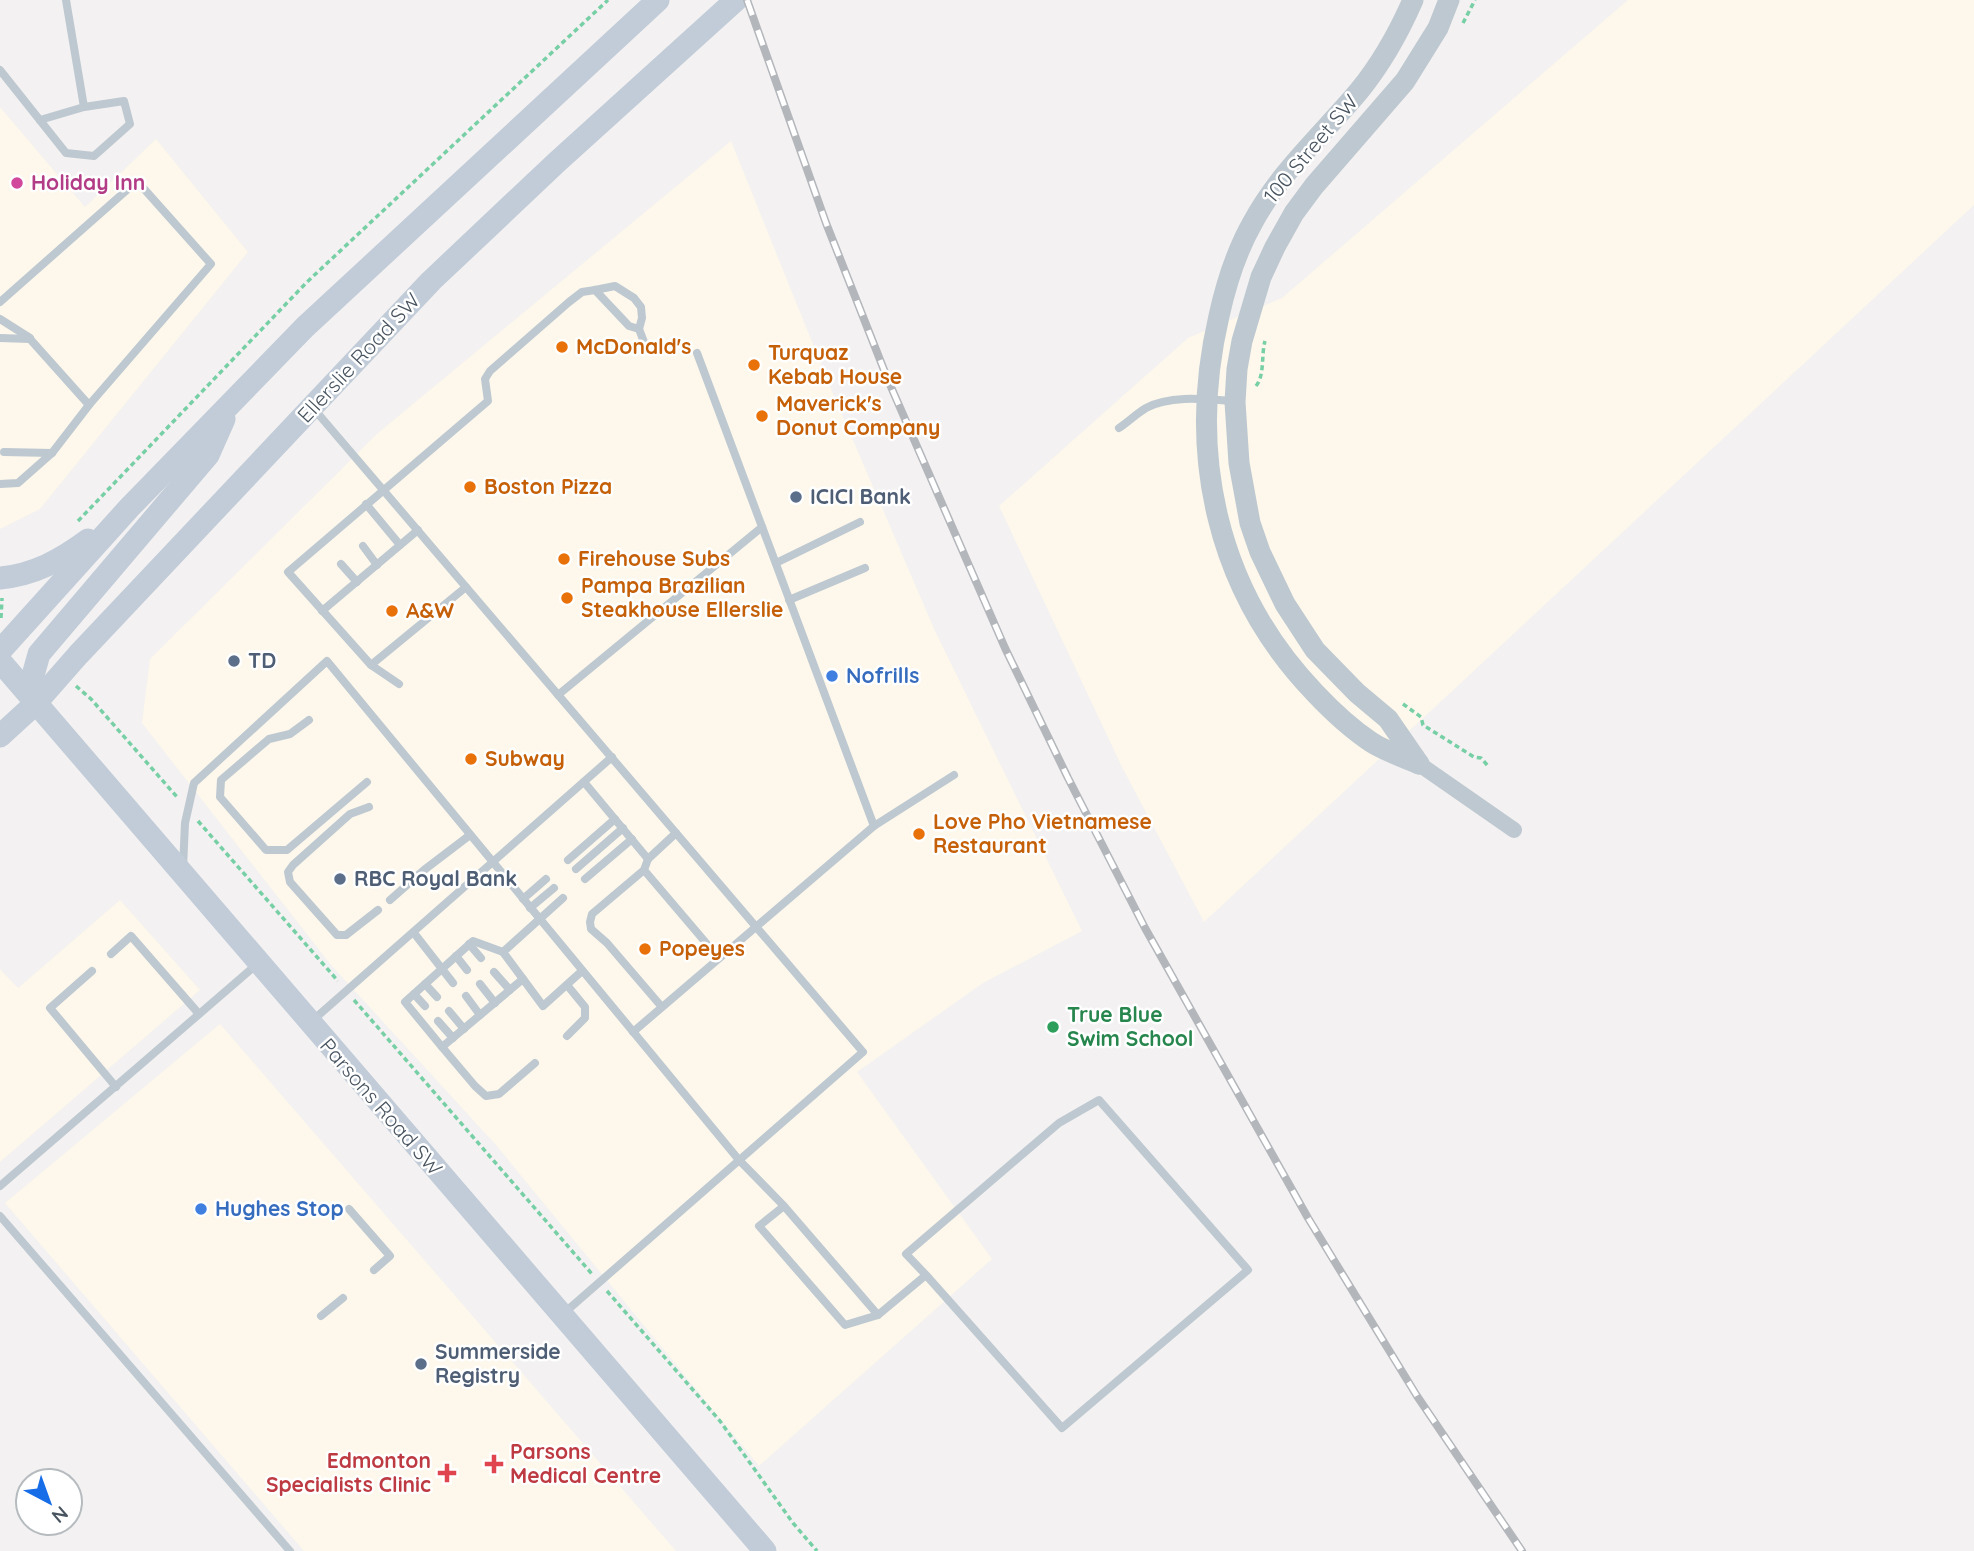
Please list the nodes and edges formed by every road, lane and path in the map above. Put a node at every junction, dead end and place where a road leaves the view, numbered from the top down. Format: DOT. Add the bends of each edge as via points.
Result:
graph roads {
  1 [pos="66,0"];
  2 [pos="608,0"];
  3 [pos="658,0"];
  4 [pos="737,0"];
  5 [pos="1413,0"];
  6 [pos="1449,0"];
  7 [pos="1475,0"];
  8 [pos="1459,31"];
  9 [pos="0,70"];
  10 [pos="84,107"];
  11 [pos="40,120"];
  12 [pos="595,290"];
  13 [pos="0,302"];
  14 [pos="0,319"];
  15 [pos="639,329"];
  16 [pos="0,338"];
  17 [pos="30,339"];
  18 [pos="1265,340"];
  19 [pos="644,342"];
  20 [pos="696,353"];
  21 [pos="1256,385"];
  22 [pos="1205,400"];
  23 [pos="1235,402"];
  24 [pos="231,403"];
  25 [pos="89,405"];
  26 [pos="313,407"];
  27 [pos="1119,428"];
  28 [pos="4,452"];
  29 [pos="52,453"];
  30 [pos="0,484"];
  31 [pos="383,489"];
  32 [pos="366,505"];
  33 [pos="129,508"];
  34 [pos="860,522"];
  35 [pos="344,523"];
  36 [pos="71,527"];
  37 [pos="762,527"];
  38 [pos="418,530"];
  39 [pos="351,532"];
  40 [pos="323,542"];
  41 [pos="400,545"];
  42 [pos="363,546"];
  43 [pos="329,551"];
  44 [pos="776,563"];
  45 [pos="341,564"];
  46 [pos="377,565"];
  47 [pos="865,568"];
  48 [pos="357,582"];
  49 [pos="1,587"];
  50 [pos="466,587"];
  51 [pos="789,600"];
  52 [pos="322,611"];
  53 [pos="1,620"];
  54 [pos="0,651"];
  55 [pos="0,661"];
  56 [pos="371,665"];
  57 [pos="399,684"];
  58 [pos="83,692"];
  59 [pos="558,695"];
  60 [pos="1394,697"];
  61 [pos="35,704"];
  62 [pos="309,720"];
  63 [pos="0,736"];
  64 [pos="612,757"];
  65 [pos="1419,764"];
  66 [pos="1488,766"];
  67 [pos="954,775"];
  68 [pos="367,782"];
  69 [pos="584,782"];
  70 [pos="180,801"];
  71 [pos="369,807"];
  72 [pos="615,819"];
  73 [pos="200,823"];
  74 [pos="874,826"];
  75 [pos="623,828"];
  76 [pos="1514,830"];
  77 [pos="676,833"];
  78 [pos="470,835"];
  79 [pos="632,839"];
  80 [pos="648,859"];
  81 [pos="568,860"];
  82 [pos="493,863"];
  83 [pos="576,869"];
  84 [pos="644,870"];
  85 [pos="183,875"];
  86 [pos="546,879"];
  87 [pos="585,879"];
  88 [pos="554,888"];
  89 [pos="563,898"];
  90 [pos="523,899"];
  91 [pos="390,900"];
  92 [pos="530,908"];
  93 [pos="378,910"];
  94 [pos="540,919"];
  95 [pos="755,926"];
  96 [pos="414,933"];
  97 [pos="469,944"];
  98 [pos="503,952"];
  99 [pos="111,954"];
  100 [pos="456,956"];
  101 [pos="718,957"];
  102 [pos="481,958"];
  103 [pos="259,963"];
  104 [pos="442,968"];
  105 [pos="467,970"];
  106 [pos="92,971"];
  107 [pos="582,971"];
  108 [pos="494,972"];
  109 [pos="334,977"];
  110 [pos="523,979"];
  111 [pos="453,982"];
  112 [pos="425,984"];
  113 [pos="480,984"];
  114 [pos="567,985"];
  115 [pos="510,990"];
  116 [pos="414,994"];
  117 [pos="466,996"];
  118 [pos="437,997"];
  119 [pos="495,1003"];
  120 [pos="425,1006"];
  121 [pos="661,1006"];
  122 [pos="362,1010"];
  123 [pos="449,1011"];
  124 [pos="199,1014"];
  125 [pos="480,1015"];
  126 [pos="438,1021"];
  127 [pos="310,1023"];
  128 [pos="464,1028"];
  129 [pos="633,1032"];
  130 [pos="567,1036"];
  131 [pos="453,1038"];
  132 [pos="442,1047"];
  133 [pos="535,1063"];
  134 [pos="116,1087"];
  135 [pos="739,1160"];
  136 [pos="0,1186"];
  137 [pos="783,1206"];
  138 [pos="349,1209"];
  139 [pos="0,1216"];
  140 [pos="582,1263"];
  141 [pos="374,1270"];
  142 [pos="926,1275"];
  143 [pos="343,1298"];
  144 [pos="618,1304"];
  145 [pos="321,1315"];
  146 [pos="878,1315"];
  147 [pos="561,1316"];
  148 [pos="290,1551"];
  149 [pos="765,1551"];
  150 [pos="817,1551"];
  1 -- 10 [label="lane"];
  2 -- 36 [label="path" via="307,282"];
  3 -- 24 [label="main road" via="305,327"];
  4 -- 26 [label="main road, Ellerslie Road SW" via="431,281"];
  5 -- 22 [label="street, 100 Street SW" via="1360,90 1287,172 1253,221 1222,301"];
  6 -- 23 [label="street, 100 Street SW" via="1438,28 1405,81 1314,186 1275,247 1242,341"];
  7 -- 8 [label="path"];
  9 -- 11 [label="lane"];
  10 -- 11 [label="lane"];
  10 -- 11 [label="lane" via="124,101 130,124 94,156 66,153"];
  12 -- 15 [label="lane" via="629,326"];
  12 -- 15 [label="lane" via="615,286 634,298 641,307"];
  12 -- 31 [label="lane" via="582,292 490,371 485,379 488,401"];
  13 -- 25 [label="lane" via="137,181 211,264"];
  14 -- 17 [label="lane"];
  15 -- 19 [label="lane"];
  16 -- 17 [label="lane"];
  17 -- 25 [label="lane"];
  18 -- 21 [label="path" via="1261,380"];
  20 -- 37 [label="lane"];
  22 -- 23 [label="lane"];
  22 -- 27 [label="lane" via="1154,405"];
  22 -- 65 [label="street, 100 Street SW" via="1209,476 1220,527 1256,614 1292,667 1336,715 1372,743"];
  23 -- 65 [label="street, 100 Street SW" via="1239,463 1250,523 1285,604 1315,650 1388,719"];
  24 -- 33 [label="main road"];
  24 -- 61 [label="main road" via="208,456 39,654 32,679"];
  25 -- 29 [label="lane"];
  26 -- 31 [label="lane"];
  26 -- 61 [label="main road, Ellerslie Road SW"];
  28 -- 29 [label="lane"];
  29 -- 30 [label="lane" via="18,483"];
  31 -- 32 [label="lane"];
  31 -- 38 [label="lane"];
  32 -- 35 [label="lane"];
  32 -- 41 [label="lane"];
  33 -- 49 [label="main road" via="69,554"];
  33 -- 54 [label="main road"];
  34 -- 44 [label="lane"];
  35 -- 39 [label="lane"];
  35 -- 40 [label="lane"];
  37 -- 44 [label="lane"];
  37 -- 59 [label="lane"];
  38 -- 41 [label="lane"];
  38 -- 50 [label="lane"];
  40 -- 43 [label="lane"];
  40 -- 52 [label="lane" via="288,572"];
  41 -- 46 [label="lane"];
  42 -- 46 [label="lane"];
  44 -- 51 [label="lane"];
  45 -- 48 [label="lane"];
  46 -- 48 [label="lane"];
  47 -- 51 [label="lane"];
  48 -- 52 [label="lane"];
  49 -- 53 [label="path"];
  50 -- 56 [label="lane"];
  50 -- 59 [label="lane"];
  51 -- 74 [label="lane"];
  52 -- 56 [label="lane"];
  55 -- 61 [label="main road, Parsons Road SW"];
  56 -- 57 [label="lane"];
  58 -- 70 [label="path"];
  59 -- 64 [label="lane"];
  60 -- 66 [label="path" via="1421,717 1423,725"];
  61 -- 63 [label="main road, Ellerslie Road SW"];
  61 -- 85 [label="main road, Parsons Road SW"];
  62 -- 68 [label="lane" via="290,734 269,739 221,780 220,797 266,850 287,850"];
  64 -- 69 [label="lane"];
  64 -- 77 [label="lane"];
  65 -- 76 [label="street, 100 Street SW"];
  67 -- 74 [label="lane"];
  69 -- 72 [label="lane"];
  69 -- 82 [label="lane"];
  71 -- 93 [label="lane" via="350,814 288,872 290,882 337,935 346,935"];
  72 -- 75 [label="lane"];
  72 -- 81 [label="lane"];
  73 -- 109 [label="path"];
  74 -- 95 [label="lane"];
  75 -- 79 [label="lane"];
  75 -- 83 [label="lane"];
  77 -- 80 [label="lane"];
  77 -- 95 [label="lane"];
  78 -- 82 [label="lane"];
  78 -- 85 [label="lane" via="327,661 194,783 185,823"];
  78 -- 91 [label="lane"];
  79 -- 80 [label="lane"];
  79 -- 87 [label="lane"];
  80 -- 84 [label="lane"];
  82 -- 90 [label="lane"];
  82 -- 96 [label="lane"];
  84 -- 101 [label="lane"];
  84 -- 121 [label="lane" via="592,914 590,922"];
  85 -- 103 [label="main road, Parsons Road SW"];
  86 -- 90 [label="lane"];
  88 -- 92 [label="lane"];
  89 -- 94 [label="lane"];
  90 -- 92 [label="lane"];
  92 -- 94 [label="lane"];
  94 -- 98 [label="lane"];
  94 -- 107 [label="lane"];
  95 -- 101 [label="lane"];
  95 -- 135 [label="lane" via="863,1052"];
  96 -- 104 [label="lane"];
  96 -- 127 [label="lane"];
  97 -- 98 [label="lane" via="474,940"];
  97 -- 100 [label="lane"];
  97 -- 102 [label="lane"];
  98 -- 110 [label="lane"];
  99 -- 124 [label="lane" via="131,936"];
  100 -- 104 [label="lane"];
  100 -- 105 [label="lane"];
  101 -- 121 [label="lane"];
  103 -- 124 [label="lane"];
  103 -- 127 [label="main road, Parsons Road SW"];
  104 -- 111 [label="lane"];
  104 -- 112 [label="lane"];
  106 -- 134 [label="lane" via="50,1008"];
  107 -- 114 [label="lane"];
  107 -- 129 [label="lane"];
  108 -- 115 [label="lane"];
  110 -- 114 [label="lane" via="543,1006"];
  110 -- 115 [label="lane"];
  112 -- 116 [label="lane"];
  112 -- 118 [label="lane"];
  113 -- 119 [label="lane"];
  114 -- 130 [label="lane" via="585,1007 584,1018"];
  115 -- 119 [label="lane"];
  116 -- 120 [label="lane"];
  116 -- 132 [label="lane" via="405,1002"];
  117 -- 125 [label="lane"];
  119 -- 125 [label="lane"];
  121 -- 129 [label="lane"];
  122 -- 140 [label="path"];
  123 -- 128 [label="lane"];
  124 -- 134 [label="lane"];
  125 -- 128 [label="lane"];
  126 -- 131 [label="lane"];
  127 -- 147 [label="main road, Parsons Road SW"];
  128 -- 131 [label="lane"];
  129 -- 135 [label="lane"];
  131 -- 132 [label="lane"];
  132 -- 133 [label="lane" via="486,1096 499,1094"];
  134 -- 136 [label="lane"];
  135 -- 137 [label="lane"];
  135 -- 147 [label="lane"];
  137 -- 146 [label="lane"];
  137 -- 146 [label="lane" via="759,1226 845,1325"];
  138 -- 141 [label="lane" via="390,1255"];
  139 -- 148 [label="lane"];
  142 -- 142 [label="lane" via="1062,1428 1248,1270 1099,1100 1059,1123 906,1254"];
  142 -- 146 [label="lane"];
  143 -- 145 [label="lane"];
  144 -- 150 [label="path" via="720,1421"];
  147 -- 149 [label="main road, Parsons Road SW"];
}
